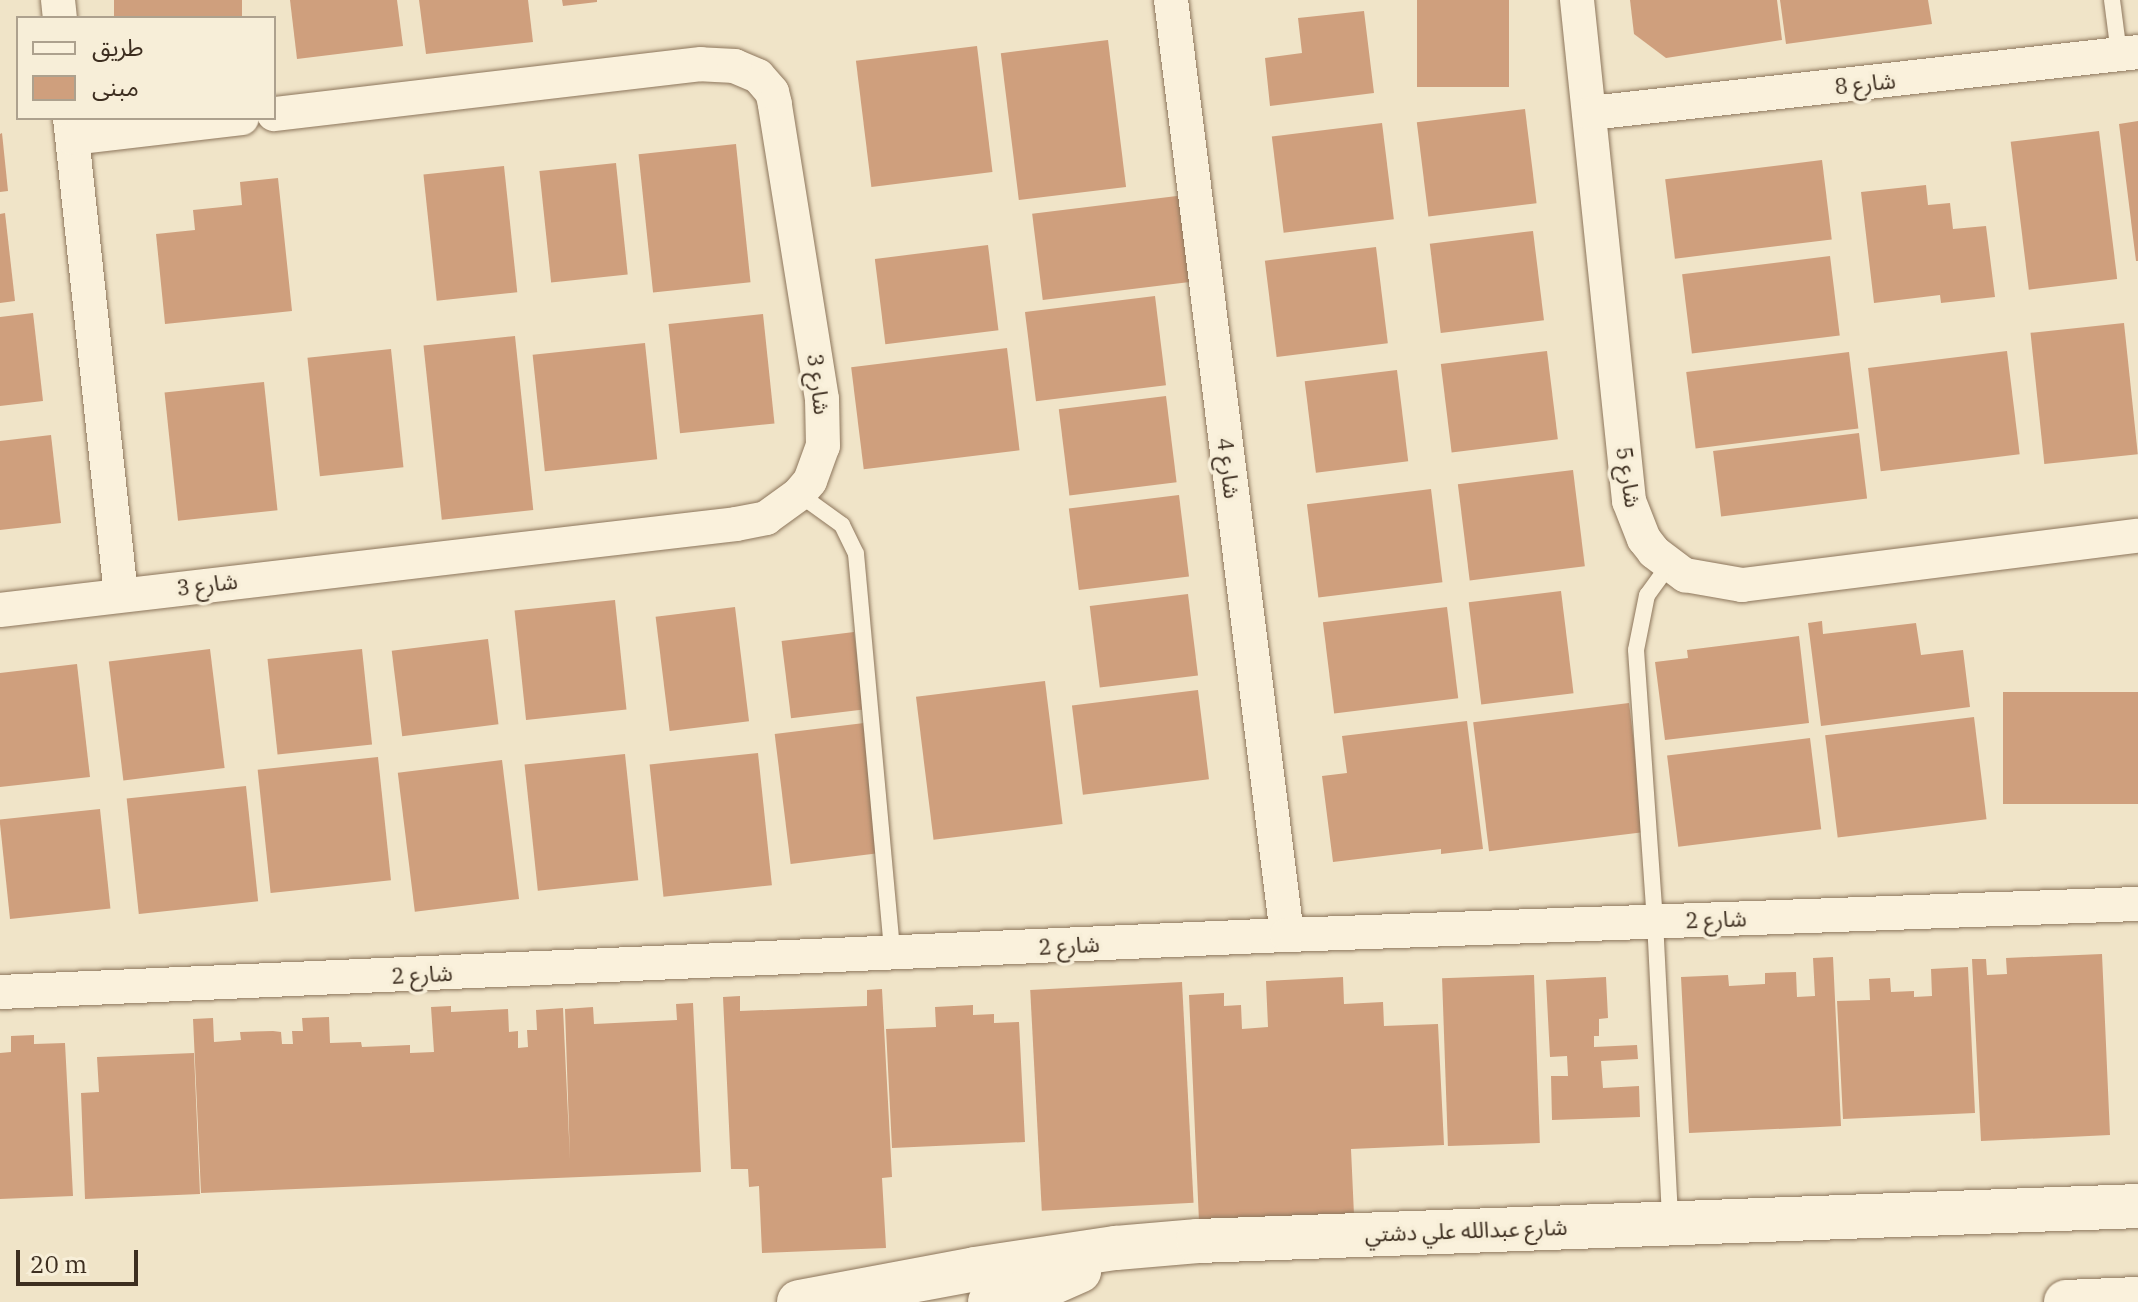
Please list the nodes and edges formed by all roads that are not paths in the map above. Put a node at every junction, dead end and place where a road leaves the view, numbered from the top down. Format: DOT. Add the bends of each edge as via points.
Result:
graph roads {
  1 [pos="1171,0"];
  2 [pos="1577,0"];
  3 [pos="2112,0"];
  4 [pos="2129,53"];
  5 [pos="1591,113"];
  6 [pos="276,114"];
  7 [pos="208,120"];
  8 [pos="72,128"];
  9 [pos="799,494"];
  10 [pos="2138,536"];
  11 [pos="1669,565"];
  12 [pos="121,594"];
  13 [pos="0,610"];
  14 [pos="2138,904"];
  15 [pos="1655,921"];
  16 [pos="1287,935"];
  17 [pos="892,953"];
  18 [pos="0,992"];
  19 [pos="2138,1206"];
  20 [pos="1671,1222"];
  21 [pos="1116,1248"];
  22 [pos="2138,1299"];
  23 [pos="799,1302"];
  24 [pos="990,1302"];
  25 [pos="2066,1302"];
  1 -- 16 [label="street, شارع 4"];
  2 -- 5 [label="street, شارع 5"];
  3 -- 4 [label="lane"];
  4 -- 5 [label="street, شارع 8"];
  5 -- 11 [label="street, شارع 5" via="1629,501 1644,539"];
  6 -- 9 [label="street, شارع 3" via="701,64 735,66 758,76 775,104 822,399 823,446 810,481"];
  7 -- 8 [label="street"];
  8 -- 12 [label="street"];
  9 -- 12 [label="street, شارع 3" via="766,518 736,524"];
  9 -- 17 [label="lane" via="842,525 856,554"];
  10 -- 11 [label="street, شارع 5" via="1742,585 1703,580"];
  11 -- 15 [label="lane" via="1647,595 1636,650"];
  12 -- 13 [label="street, شارع 3"];
  14 -- 15 [label="street, شارع 2"];
  15 -- 16 [label="street, شارع 2"];
  15 -- 20 [label="lane"];
  16 -- 17 [label="street, شارع 2"];
  17 -- 18 [label="street, شارع 2"];
  19 -- 20 [label="main road, شارع عبدالله علي دشتي"];
  20 -- 21 [label="main road, شارع عبدالله علي دشتي"];
  21 -- 23 [label="main road, شارع عبدالله علي دشتي"];
  21 -- 24 [label="main road" via="1066,1278"];
  22 -- 25 [label="main road"];
}
